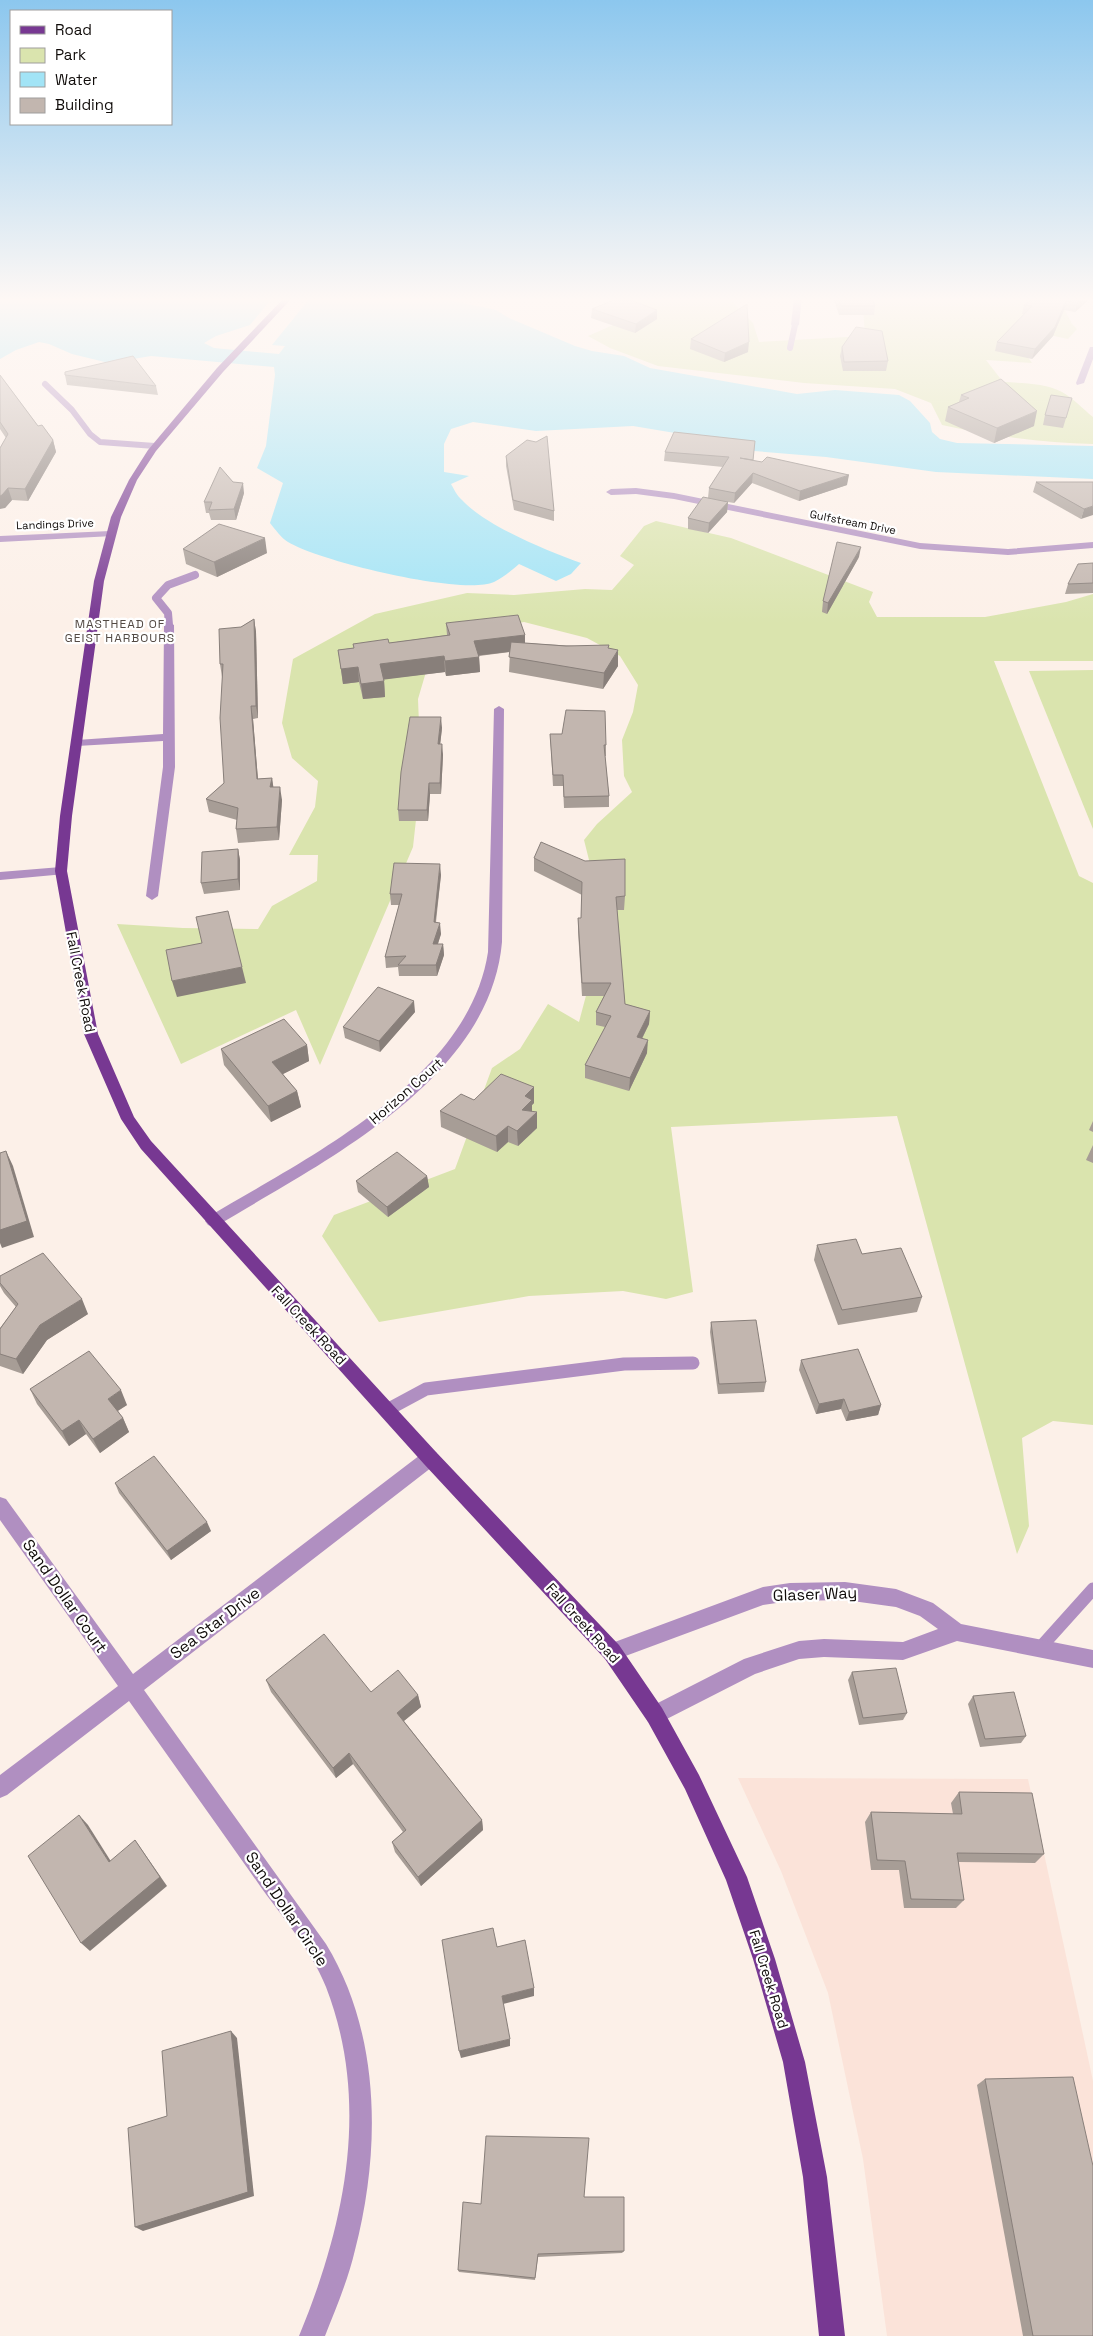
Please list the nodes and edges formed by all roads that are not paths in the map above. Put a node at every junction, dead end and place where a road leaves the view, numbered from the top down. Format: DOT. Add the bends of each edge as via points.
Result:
graph roads {
  1 [pos="68,406"];
  2 [pos="189,406"];
  3 [pos="155,446"];
  4 [pos="611,492"];
  5 [pos="110,534"];
  6 [pos="0,539"];
  7 [pos="1093,545"];
  8 [pos="195,575"];
  9 [pos="169,625"];
  10 [pos="499,709"];
  11 [pos="169,737"];
  12 [pos="76,742"];
  13 [pos="61,871"];
  14 [pos="0,876"];
  15 [pos="152,896"];
  16 [pos="214,1221"];
  17 [pos="693,1363"];
  18 [pos="387,1410"];
  19 [pos="430,1458"];
  20 [pos="0,1505"];
  21 [pos="1093,1588"];
  22 [pos="957,1632"];
  23 [pos="1040,1648"];
  24 [pos="612,1652"];
  25 [pos="1093,1659"];
  26 [pos="130,1688"];
  27 [pos="655,1715"];
  28 [pos="0,1788"];
  29 [pos="312,2336"];
  30 [pos="832,2336"];
  1 -- 3 [label="lane" via="100,442"];
  2 -- 3 [label="main road, Fall Creek Road"];
  3 -- 5 [label="main road, Fall Creek Road" via="128,490"];
  4 -- 7 [label="street, Gulfstream Drive" via="636,491 674,496 920,546 1008,552"];
  5 -- 6 [label="street, Landings Drive"];
  5 -- 12 [label="main road, Fall Creek Road" via="99,581"];
  8 -- 9 [label="lane" via="174,580 162,588 156,598 168,613"];
  9 -- 11 [label="street"];
  10 -- 16 [label="street, Horizon Court" via="494,943 491,971 470,1020 447,1055 386,1112"];
  11 -- 12 [label="street"];
  11 -- 15 [label="street"];
  12 -- 13 [label="main road, Fall Creek Road"];
  13 -- 14 [label="street"];
  13 -- 16 [label="main road, Fall Creek Road" via="91,1034 107,1075 128,1119 146,1144"];
  16 -- 18 [label="main road, Fall Creek Road"];
  17 -- 18 [label="lane" via="624,1364 426,1389"];
  18 -- 19 [label="main road, Fall Creek Road"];
  19 -- 24 [label="main road, Fall Creek Road"];
  19 -- 26 [label="street, Sea Star Drive"];
  20 -- 26 [label="street, Sand Dollar Court"];
  21 -- 23 [label="lane"];
  22 -- 23 [label="street, Glaser Way"];
  22 -- 24 [label="street, Glaser Way" via="926,1609 896,1598 846,1591 790,1592 740,1604"];
  22 -- 27 [label="street" via="903,1651 799,1650 751,1666"];
  23 -- 25 [label="street, Glaser Way"];
  24 -- 27 [label="main road, Fall Creek Road"];
  26 -- 28 [label="street, Sea Star Drive"];
  26 -- 29 [label="street, Sand Dollar Circle" via="322,1957 336,1987 354,2045 361,2109 360,2172 345,2245 323,2313"];
  27 -- 30 [label="main road, Fall Creek Road" via="692,1782 736,1877 794,2062 815,2177"];
}
